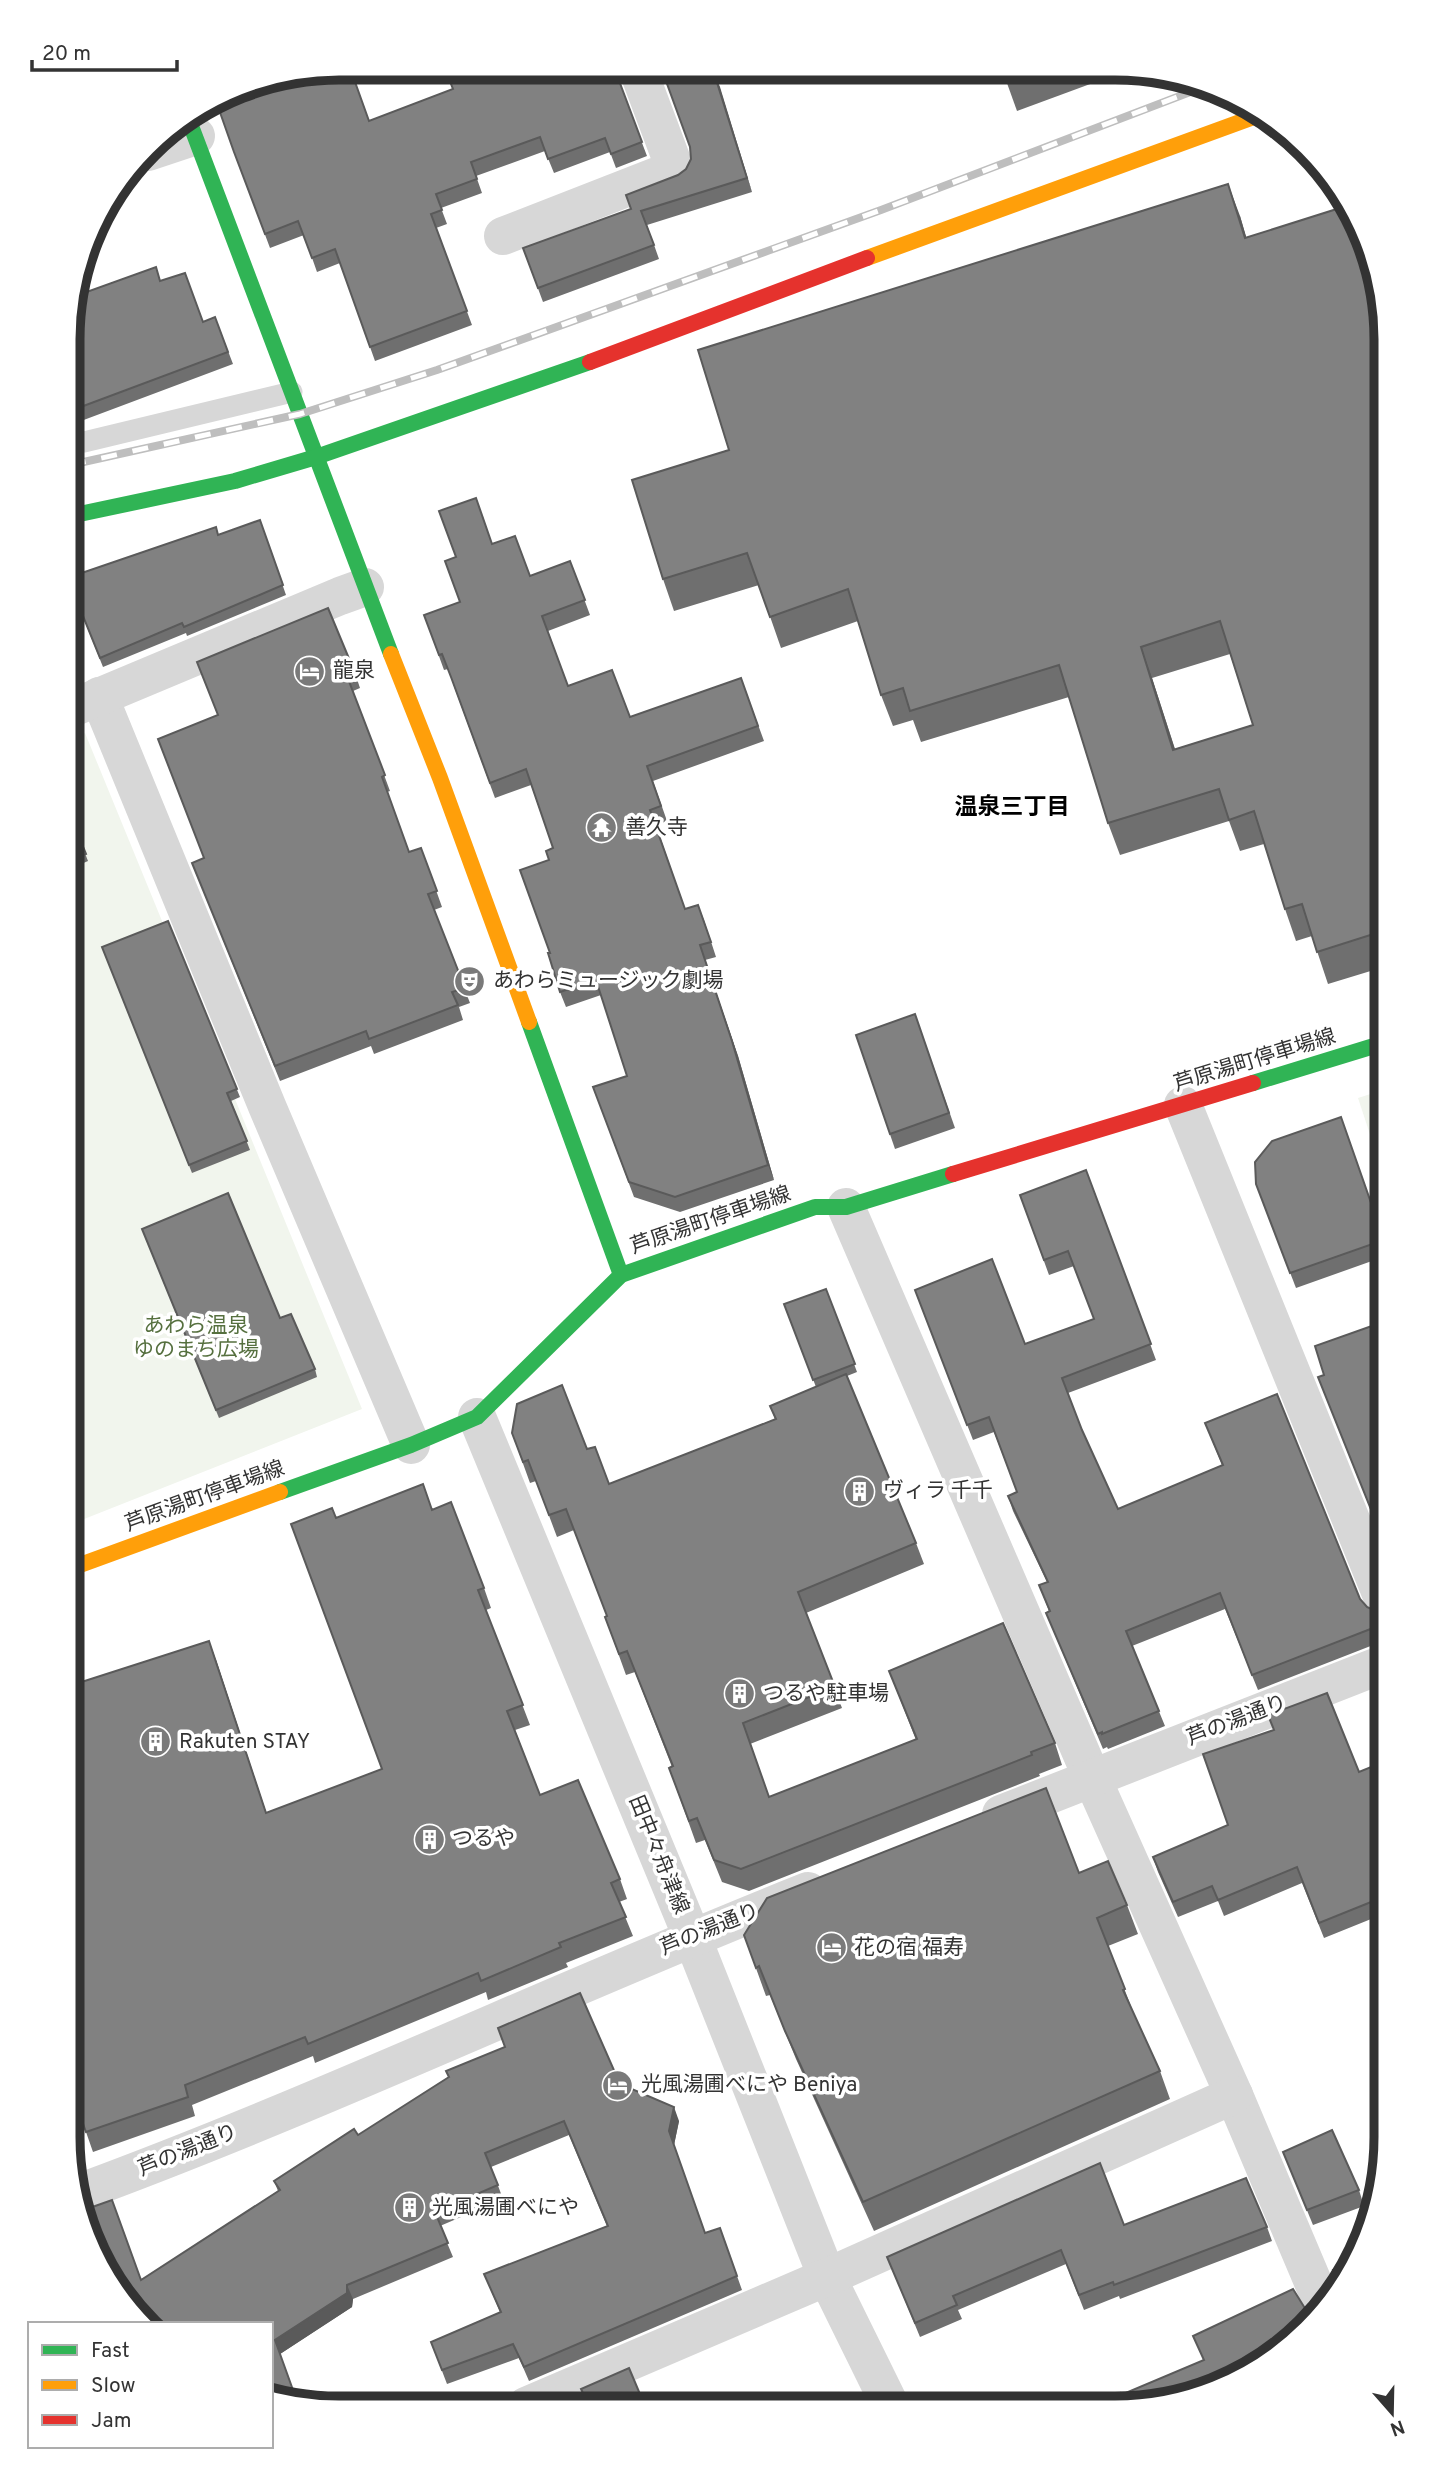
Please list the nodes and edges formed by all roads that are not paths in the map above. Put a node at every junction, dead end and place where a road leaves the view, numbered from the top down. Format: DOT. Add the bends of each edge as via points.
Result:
graph roads {
  1 [pos="642,80"];
  2 [pos="1250,118"];
  3 [pos="192,127"];
  4 [pos="503,236"];
  5 [pos="292,391"];
  6 [pos="83,442"];
  7 [pos="316,457"];
  8 [pos="80,514"];
  9 [pos="365,587"];
  10 [pos="84,703"];
  11 [pos="1375,1046"];
  12 [pos="1183,1105"];
  13 [pos="846,1207"];
  14 [pos="621,1275"];
  15 [pos="477,1417"];
  16 [pos="411,1445"];
  17 [pos="80,1565"];
  18 [pos="1375,1579"];
  19 [pos="1375,1667"];
  20 [pos="1092,1778"];
  21 [pos="965,1829"];
  22 [pos="837,1879"];
  23 [pos="692,1937"];
  24 [pos="1234,2095"];
  25 [pos="86,2190"];
  26 [pos="827,2277"];
  27 [pos="1319,2296"];
  28 [pos="549,2396"];
  29 [pos="886,2396"];
  1 -- 4 [label="street" via="675,169"];
  2 -- 7 [label="street" via="543,380"];
  3 -- 5 [label="street"];
  5 -- 6 [label="lane"];
  5 -- 7 [label="street"];
  7 -- 8 [label="street" via="235,481"];
  7 -- 9 [label="street"];
  9 -- 10 [label="street"];
  9 -- 14 [label="street" via="440,778"];
  10 -- 16 [label="street" via="267,1106"];
  11 -- 12 [label="street, 芦原湯町停車場線"];
  12 -- 13 [label="street, 芦原湯町停車場線"];
  12 -- 18 [label="street"];
  13 -- 14 [label="street, 芦原湯町停車場線" via="816,1207"];
  13 -- 20 [label="street"];
  14 -- 15 [label="street, 芦原湯町停車場線"];
  15 -- 16 [label="street, 芦原湯町停車場線"];
  15 -- 23 [label="street, 田中々舟津線"];
  16 -- 17 [label="street, 芦原湯町停車場線"];
  19 -- 20 [label="street, 芦の湯通り"];
  20 -- 21 [label="street, 芦の湯通り"];
  20 -- 24 [label="street"];
  22 -- 23 [label="street, 芦の湯通り"];
  23 -- 25 [label="street, 芦の湯通り" via="191,2151"];
  23 -- 26 [label="street, 田中々舟津線"];
  24 -- 26 [label="street"];
  24 -- 27 [label="street"];
  26 -- 28 [label="street"];
  26 -- 29 [label="street, 田中々舟津線"];
}
